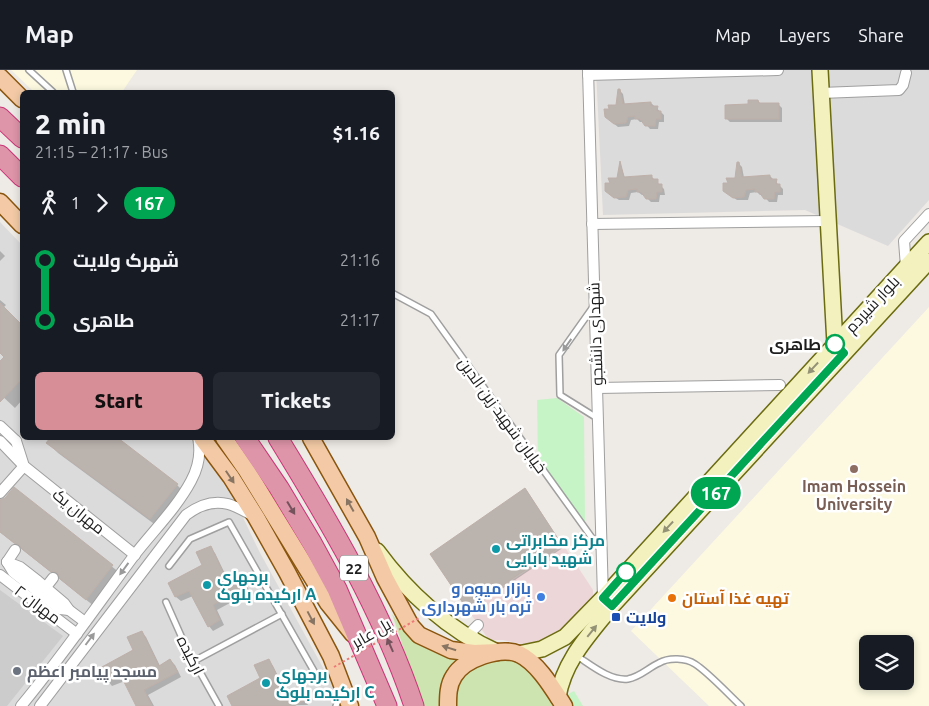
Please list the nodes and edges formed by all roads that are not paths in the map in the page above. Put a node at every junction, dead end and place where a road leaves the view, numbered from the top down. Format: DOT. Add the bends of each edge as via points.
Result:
graph roads {
  1 [pos="28,70"];
  2 [pos="66,70"];
  3 [pos="778,70"];
  4 [pos="820,70"];
  5 [pos="588,72"];
  6 [pos="906,73"];
  7 [pos="0,77"];
  8 [pos="52,90"];
  9 [pos="71,90"];
  10 [pos="821,93"];
  11 [pos="20,97"];
  12 [pos="0,117"];
  13 [pos="20,136"];
  14 [pos="0,155"];
  15 [pos="20,174"];
  16 [pos="0,202"];
  17 [pos="929,214"];
  18 [pos="829,221"];
  19 [pos="20,223"];
  20 [pos="592,224"];
  21 [pos="929,242"];
  22 [pos="929,260"];
  23 [pos="906,267"];
  24 [pos="395,295"];
  25 [pos="594,305"];
  26 [pos="840,349"];
  27 [pos="780,385"];
  28 [pos="597,388"];
  29 [pos="598,418"];
  30 [pos="0,426"];
  31 [pos="19,438"];
  32 [pos="198,440"];
  33 [pos="203,440"];
  34 [pos="225,440"];
  35 [pos="246,440"];
  36 [pos="279,440"];
  37 [pos="313,440"];
  38 [pos="0,441"];
  39 [pos="24,466"];
  40 [pos="0,493"];
  41 [pos="176,504"];
  42 [pos="186,515"];
  43 [pos="256,518"];
  44 [pos="368,537"];
  45 [pos="15,550"];
  46 [pos="601,551"];
  47 [pos="135,555"];
  48 [pos="169,566"];
  49 [pos="0,575"];
  50 [pos="54,578"];
  51 [pos="41,584"];
  52 [pos="108,591"];
  53 [pos="120,600"];
  54 [pos="166,602"];
  55 [pos="608,602"];
  56 [pos="282,614"];
  57 [pos="85,622"];
  58 [pos="478,625"];
  59 [pos="564,633"];
  60 [pos="77,634"];
  61 [pos="359,640"];
  62 [pos="474,642"];
  63 [pos="497,652"];
  64 [pos="576,652"];
  65 [pos="518,654"];
  66 [pos="194,661"];
  67 [pos="319,680"];
  68 [pos="342,687"];
  69 [pos="560,697"];
  70 [pos="21,706"];
  71 [pos="40,706"];
  72 [pos="219,706"];
  73 [pos="336,706"];
  74 [pos="350,706"];
  75 [pos="387,706"];
  76 [pos="414,706"];
  77 [pos="448,706"];
  78 [pos="740,706"];
  1 -- 8 [label="lane"];
  2 -- 9 [label="lane"];
  3 -- 5 [label="street"];
  4 -- 10 [label="main road"];
  5 -- 20 [label="street, شهدای دانشجو"];
  6 -- 10 [label="street" via="899,90"];
  7 -- 11 [label="main road"];
  10 -- 18 [label="main road"];
  12 -- 13 [label="highway"];
  14 -- 15 [label="highway"];
  16 -- 19 [label="main road"];
  17 -- 23 [label="street" via="904,241"];
  18 -- 20 [label="street"];
  18 -- 26 [label="main road"];
  20 -- 25 [label="street, شهدای دانشجو"];
  21 -- 23 [label="main road, بلوار شیردم"];
  22 -- 26 [label="main road, بلوار شیردم"];
  23 -- 26 [label="main road, بلوار شیردم"];
  24 -- 46 [label="lane, خیابان شهید زین الدین" via="431,314"];
  25 -- 28 [label="street, شهدای دانشجو"];
  25 -- 29 [label="lane, one-way" via="559,355 560,395"];
  26 -- 55 [label="main road, بلوار شیردم"];
  27 -- 28 [label="street"];
  28 -- 29 [label="street, شهدای دانشجو"];
  29 -- 46 [label="street, شهدای دانشجو"];
  30 -- 31 [label="street"];
  31 -- 39 [label="street"];
  32 -- 41 [label="street" via="198,463"];
  33 -- 43 [label="main road, one-way"];
  34 -- 61 [label="main road" via="328,603"];
  35 -- 61 [label="highway, 22, one-way" via="312,542"];
  76 -- 36 [label="highway, 22, one-way" via="359,578"];
  44 -- 37 [label="main road, one-way"];
  38 -- 39 [label="street, مهران یک"];
  39 -- 40 [label="street"];
  39 -- 47 [label="street, مهران یک"];
  41 -- 42 [label="street"];
  41 -- 47 [label="street"];
  42 -- 43 [label="street" via="197,507 215,503 228,504"];
  42 -- 53 [label="street"];
  43 -- 68 [label="main road, one-way" via="331,656"];
  44 -- 62 [label="main road" via="393,572 430,608"];
  63 -- 44 [label="main road, one-way" via="451,650 419,635 385,578"];
  45 -- 51 [label="street" via="7,562 20,567"];
  46 -- 55 [label="street, شهدای دانشجو"];
  47 -- 52 [label="street, one-way"];
  48 -- 56 [label="lane" via="190,539 229,522"];
  49 -- 60 [label="street, مهران ۲"];
  50 -- 51 [label="street"];
  51 -- 57 [label="street"];
  52 -- 53 [label="street"];
  52 -- 57 [label="street"];
  71 -- 53 [label="street, one-way"];
  54 -- 66 [label="lane, ارکیده"];
  55 -- 59 [label="main road, بلوار شیردم"];
  64 -- 55 [label="main road, بلوار شیردم, one-way"];
  56 -- 66 [label="lane"];
  56 -- 67 [label="lane"];
  57 -- 60 [label="street"];
  58 -- 62 [label="street" via="472,631"];
  59 -- 64 [label="main road" via="565,642"];
  59 -- 65 [label="main road, بلوار شیردم" via="542,649"];
  60 -- 70 [label="street"];
  61 -- 75 [label="highway, 22"];
  62 -- 63 [label="main road"];
  63 -- 65 [label="main road"];
  63 -- 77 [label="main road" via="477,658 461,668 453,677"];
  64 -- 69 [label="main road, بلوار شیردم" via="565,671"];
  64 -- 78 [label="lane" via="604,673 628,679 660,662 685,660 695,664"];
  65 -- 69 [label="main road" via="535,666"];
  66 -- 72 [label="lane, ارکیده"];
  68 -- 73 [label="lane"];
  68 -- 74 [label="main road"];
}
